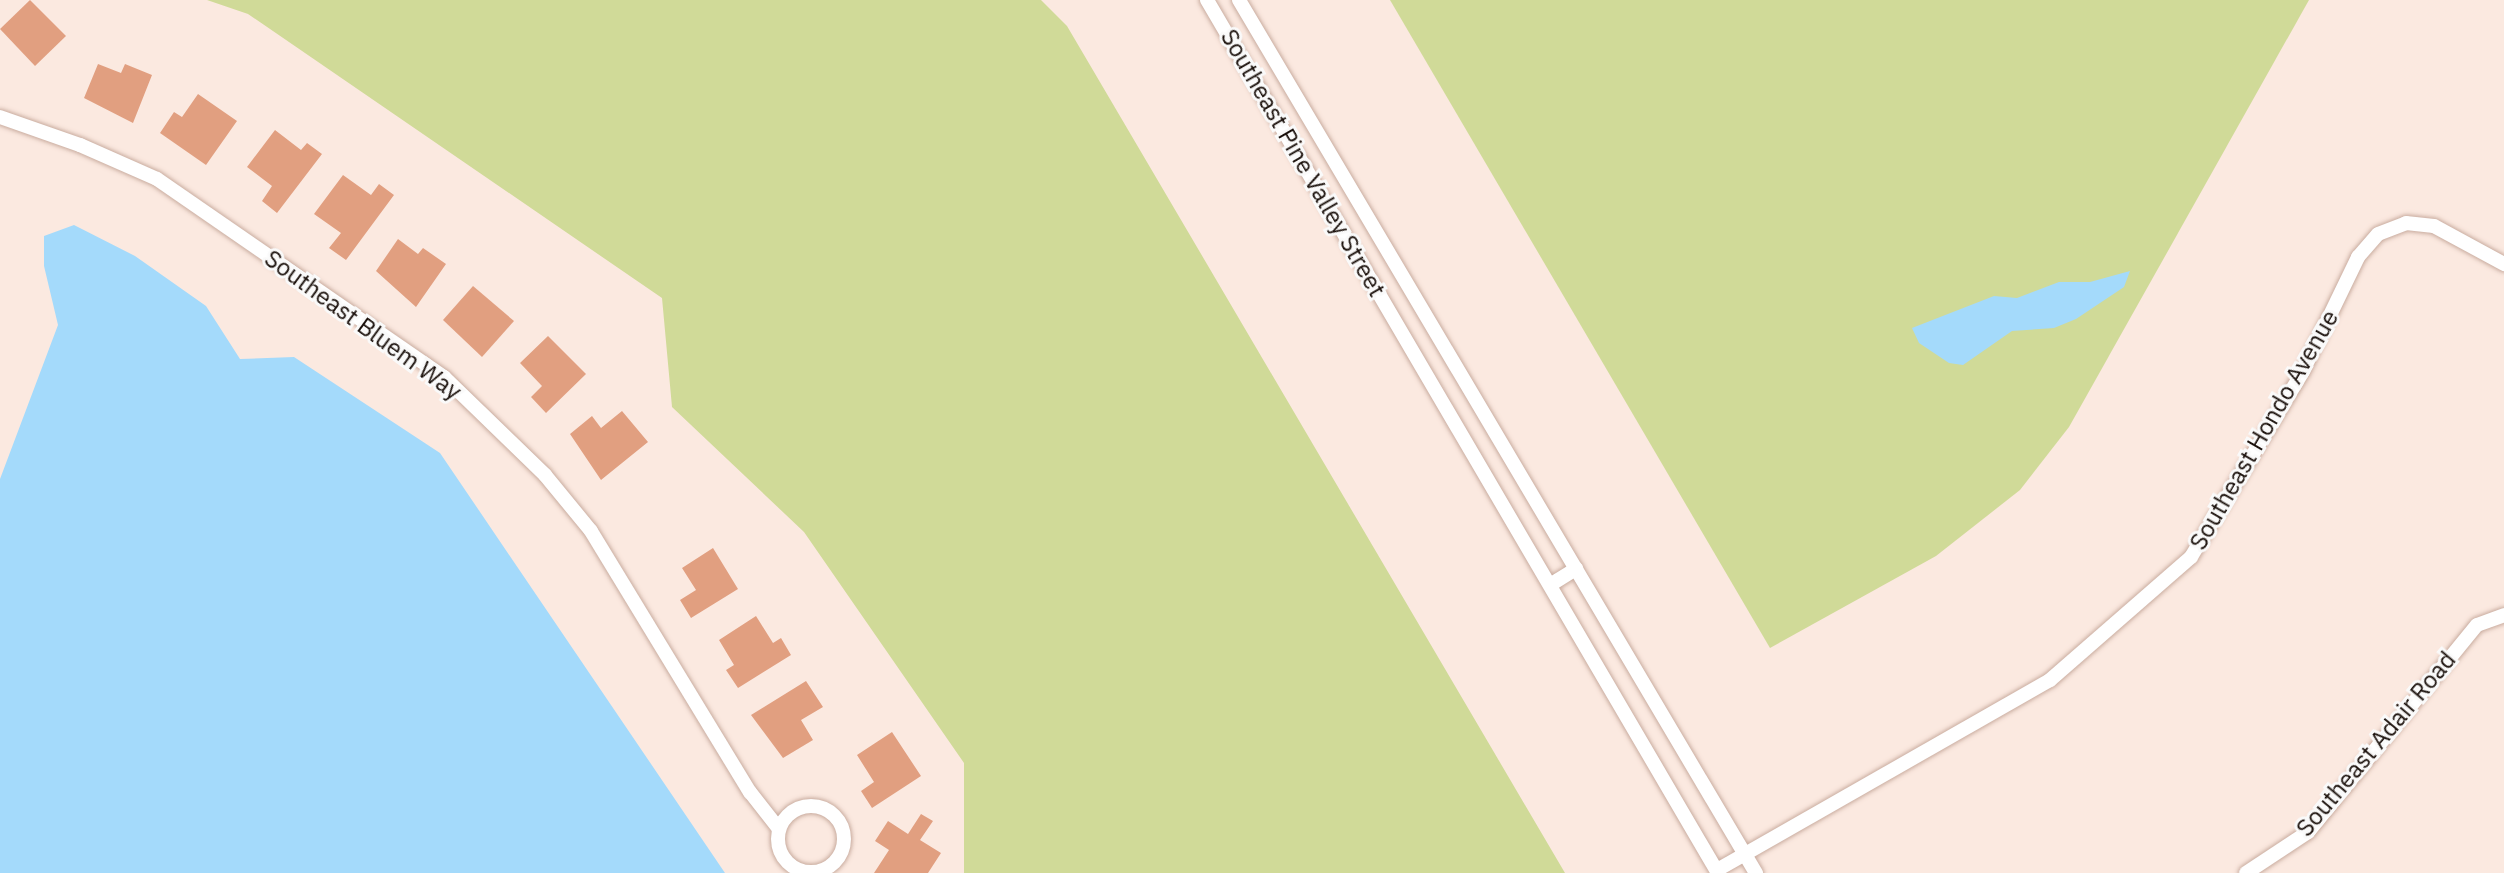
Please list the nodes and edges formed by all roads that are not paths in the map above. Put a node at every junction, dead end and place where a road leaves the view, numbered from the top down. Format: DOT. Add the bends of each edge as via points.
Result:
graph roads {
  1 [pos="1207,0"];
  2 [pos="1239,0"];
  3 [pos="1219,20"];
  4 [pos="0,117"];
  5 [pos="2504,264"];
  6 [pos="1411,291"];
  7 [pos="1386,306"];
  8 [pos="1576,569"];
  9 [pos="1550,585"];
  10 [pos="2504,615"];
  11 [pos="779,829"];
  12 [pos="1745,854"];
  13 [pos="1717,872"];
  14 [pos="1756,873"];
  15 [pos="2246,873"];
  1 -- 3 [label="street, Southeast Pine Valley Street"];
  2 -- 3 [label="street, Southeast Pine Valley Street"];
  2 -- 6 [label="street, Southeast Pine Valley Street"];
  3 -- 7 [label="street, Southeast Pine Valley Street"];
  4 -- 11 [label="street, Southeast Bluem Way" via="157,179 444,377 545,475 591,531 750,792"];
  5 -- 12 [label="street, Southeast Hondo Avenue" via="2434,226 2406,223 2378,234 2358,257 2303,371 2191,557 2050,680"];
  6 -- 7 [label="street, Southeast Pine Valley Street"];
  6 -- 8 [label="street, Southeast Pine Valley Street"];
  7 -- 9 [label="street, Southeast Pine Valley Street"];
  8 -- 9 [label="street"];
  8 -- 12 [label="street, Southeast Pine Valley Street"];
  9 -- 13 [label="street, Southeast Pine Valley Street"];
  10 -- 15 [label="street, Southeast Adair Road" via="2477,625 2308,832"];
  11 -- 11 [label="street, Southeast Bluem Way" via="792,812 813,806 839,823 843,844 834,863 803,872 785,860"];
  12 -- 13 [label="street, Southeast Hondo Avenue"];
  12 -- 14 [label="street, Southeast Pine Valley Street"];
}
